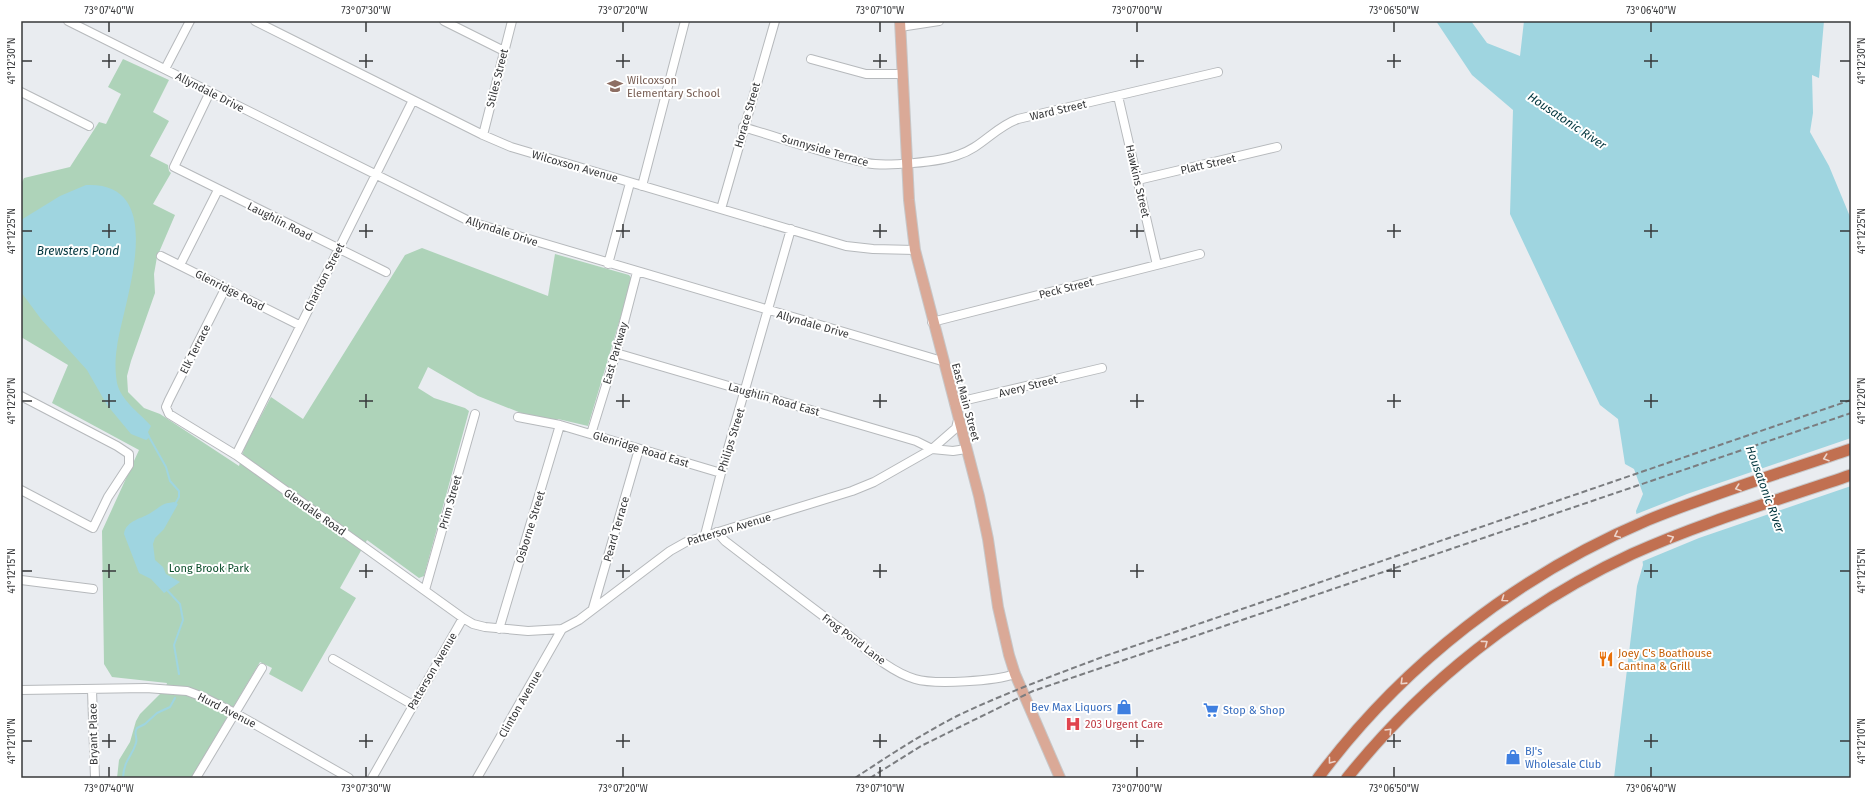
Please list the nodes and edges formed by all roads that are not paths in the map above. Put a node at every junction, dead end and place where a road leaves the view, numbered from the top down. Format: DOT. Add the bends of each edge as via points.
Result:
graph roads {
  1 [pos="68,21"];
  2 [pos="190,21"];
  3 [pos="255,21"];
  4 [pos="444,21"];
  5 [pos="512,21"];
  6 [pos="685,21"];
  7 [pos="775,21"];
  8 [pos="939,21"];
  9 [pos="900,24"];
  10 [pos="504,51"];
  11 [pos="811,59"];
  12 [pos="165,69"];
  13 [pos="1218,72"];
  14 [pos="903,74"];
  15 [pos="21,92"];
  16 [pos="210,92"];
  17 [pos="1118,96"];
  18 [pos="413,100"];
  19 [pos="89,126"];
  20 [pos="743,127"];
  21 [pos="483,135"];
  22 [pos="1277,147"];
  23 [pos="907,163"];
  24 [pos="376,175"];
  25 [pos="1138,180"];
  26 [pos="630,182"];
  27 [pos="642,186"];
  28 [pos="218,190"];
  29 [pos="720,209"];
  30 [pos="791,230"];
  31 [pos="338,250"];
  32 [pos="915,250"];
  33 [pos="1200,254"];
  34 [pos="161,256"];
  35 [pos="608,264"];
  36 [pos="180,265"];
  37 [pos="1157,265"];
  38 [pos="386,272"];
  39 [pos="637,272"];
  40 [pos="225,288"];
  41 [pos="768,311"];
  42 [pos="932,322"];
  43 [pos="299,325"];
  44 [pos="616,353"];
  45 [pos="942,361"];
  46 [pos="1102,368"];
  47 [pos="746,391"];
  48 [pos="21,396"];
  49 [pos="954,404"];
  50 [pos="167,409"];
  51 [pos="475,414"];
  52 [pos="518,417"];
  53 [pos="958,420"];
  54 [pos="560,425"];
  55 [pos="591,434"];
  56 [pos="639,449"];
  57 [pos="932,449"];
  58 [pos="966,449"];
  59 [pos="1851,449"];
  60 [pos="236,455"];
  61 [pos="721,473"];
  62 [pos="1851,475"];
  63 [pos="21,490"];
  64 [pos="717,532"];
  65 [pos="705,535"];
  66 [pos="21,580"];
  67 [pos="94,588"];
  68 [pos="425,590"];
  69 [pos="593,608"];
  70 [pos="463,618"];
  71 [pos="499,629"];
  72 [pos="562,629"];
  73 [pos="333,659"];
  74 [pos="262,668"];
  75 [pos="1015,674"];
  76 [pos="21,690"];
  77 [pos="92,690"];
  78 [pos="413,705"];
  79 [pos="235,713"];
  80 [pos="95,778"];
  81 [pos="196,778"];
  82 [pos="349,778"];
  83 [pos="372,778"];
  84 [pos="478,778"];
  85 [pos="1060,778"];
  86 [pos="1318,778"];
  87 [pos="1347,778"];
  1 -- 12 [label="street, Allyndale Drive"];
  2 -- 12 [label="street"];
  3 -- 18 [label="street, Wilcoxson Avenue"];
  4 -- 10 [label="street"];
  5 -- 10 [label="street, Stiles Street"];
  6 -- 27 [label="street"];
  7 -- 20 [label="street, Horace Street"];
  8 -- 9 [label="street"];
  9 -- 14 [label="main road, East Main Street"];
  10 -- 21 [label="street, Stiles Street"];
  11 -- 14 [label="street" via="866,74"];
  12 -- 16 [label="street, Allyndale Drive"];
  13 -- 17 [label="street, Ward Street"];
  14 -- 23 [label="main road, East Main Street"];
  15 -- 19 [label="street"];
  16 -- 24 [label="street, Allyndale Drive"];
  16 -- 28 [label="street, Laughlin Road" via="174,167"];
  17 -- 23 [label="street, Ward Street" via="1018,119 1004,125 977,146 958,156"];
  17 -- 25 [label="street, Hawkins Street"];
  18 -- 21 [label="street, Wilcoxson Avenue"];
  18 -- 24 [label="street, Charlton Street"];
  20 -- 23 [label="street, Sunnyside Terrace" via="868,164"];
  20 -- 29 [label="street, Horace Street"];
  21 -- 26 [label="street, Wilcoxson Avenue" via="520,150"];
  22 -- 25 [label="street, Platt Street"];
  23 -- 32 [label="main road, East Main Street"];
  24 -- 31 [label="street, Charlton Street"];
  24 -- 35 [label="street, Allyndale Drive" via="471,222"];
  25 -- 37 [label="street, Hawkins Street"];
  26 -- 27 [label="street, Wilcoxson Avenue"];
  26 -- 35 [label="street"];
  27 -- 29 [label="street, Wilcoxson Avenue"];
  28 -- 31 [label="street, Laughlin Road"];
  28 -- 36 [label="street"];
  29 -- 30 [label="street, Wilcoxson Avenue"];
  30 -- 32 [label="street, Wilcoxson Avenue" via="853,247"];
  30 -- 41 [label="street, Philips Street"];
  31 -- 38 [label="street, Laughlin Road"];
  31 -- 43 [label="street, Charlton Street"];
  32 -- 42 [label="main road, East Main Street"];
  33 -- 37 [label="street, Peck Street"];
  34 -- 36 [label="street, Glenridge Road"];
  35 -- 39 [label="street, Allyndale Drive"];
  36 -- 40 [label="street, Glenridge Road"];
  37 -- 42 [label="street, Peck Street"];
  39 -- 41 [label="street, Allyndale Drive"];
  39 -- 44 [label="street, East Parkway"];
  40 -- 43 [label="street, Glenridge Road"];
  40 -- 50 [label="street, Elk Terrace" via="169,400"];
  41 -- 45 [label="street, Allyndale Drive"];
  41 -- 47 [label="street, Philips Street"];
  42 -- 45 [label="main road, East Main Street"];
  43 -- 60 [label="street, Charlton Street"];
  44 -- 47 [label="street, Laughlin Road East"];
  44 -- 55 [label="street, East Parkway"];
  45 -- 49 [label="main road, East Main Street"];
  46 -- 49 [label="street, Avery Street"];
  47 -- 57 [label="street, Laughlin Road East" via="916,441"];
  47 -- 61 [label="street, Philips Street"];
  48 -- 63 [label="street" via="130,455 128,468 108,497 92,528"];
  49 -- 53 [label="main road, East Main Street"];
  50 -- 60 [label="street, Glendale Road" via="173,418"];
  51 -- 68 [label="street, Prim Street"];
  52 -- 54 [label="street"];
  53 -- 57 [label="street, Patterson Avenue" via="956,428"];
  53 -- 58 [label="main road, East Main Street"];
  54 -- 55 [label="street, Glenridge Road East"];
  54 -- 71 [label="street, Osborne Street"];
  55 -- 56 [label="street, Glenridge Road East"];
  56 -- 61 [label="street, Glenridge Road East"];
  56 -- 69 [label="street, Peard Terrace"];
  57 -- 58 [label="street"];
  57 -- 64 [label="street, Patterson Avenue" via="874,482 852,491"];
  58 -- 75 [label="main road, East Main Street" via="986,527 1003,632"];
  59 -- 86 [label="highway, one-way" via="1669,512 1560,564 1506,598 1449,640 1384,701 1344,744"];
  60 -- 68 [label="street, Glendale Road"];
  61 -- 65 [label="street, Philips Street"];
  87 -- 62 [label="highway, one-way" via="1410,710 1458,665 1513,623 1571,586 1622,559 1670,538"];
  64 -- 65 [label="street, Patterson Avenue"];
  64 -- 75 [label="street, Frog Pond Lane" via="725,541 872,654 902,673 915,679 933,681 998,678"];
  65 -- 69 [label="street, Patterson Avenue" via="678,546"];
  66 -- 67 [label="street"];
  68 -- 70 [label="street, Glendale Road"];
  69 -- 72 [label="street, Patterson Avenue"];
  70 -- 71 [label="street, Patterson Avenue" via="476,626"];
  70 -- 78 [label="street, Patterson Avenue"];
  71 -- 72 [label="street, Patterson Avenue"];
  72 -- 84 [label="street, Clinton Avenue"];
  73 -- 78 [label="street"];
  74 -- 79 [label="street"];
  75 -- 85 [label="main road, East Main Street"];
  76 -- 77 [label="street, Hurd Avenue"];
  77 -- 79 [label="street, Hurd Avenue" via="181,690 203,697"];
  77 -- 80 [label="street, Bryant Place"];
  78 -- 83 [label="street, Patterson Avenue"];
  79 -- 81 [label="street"];
  79 -- 82 [label="street, Hurd Avenue"];
}
